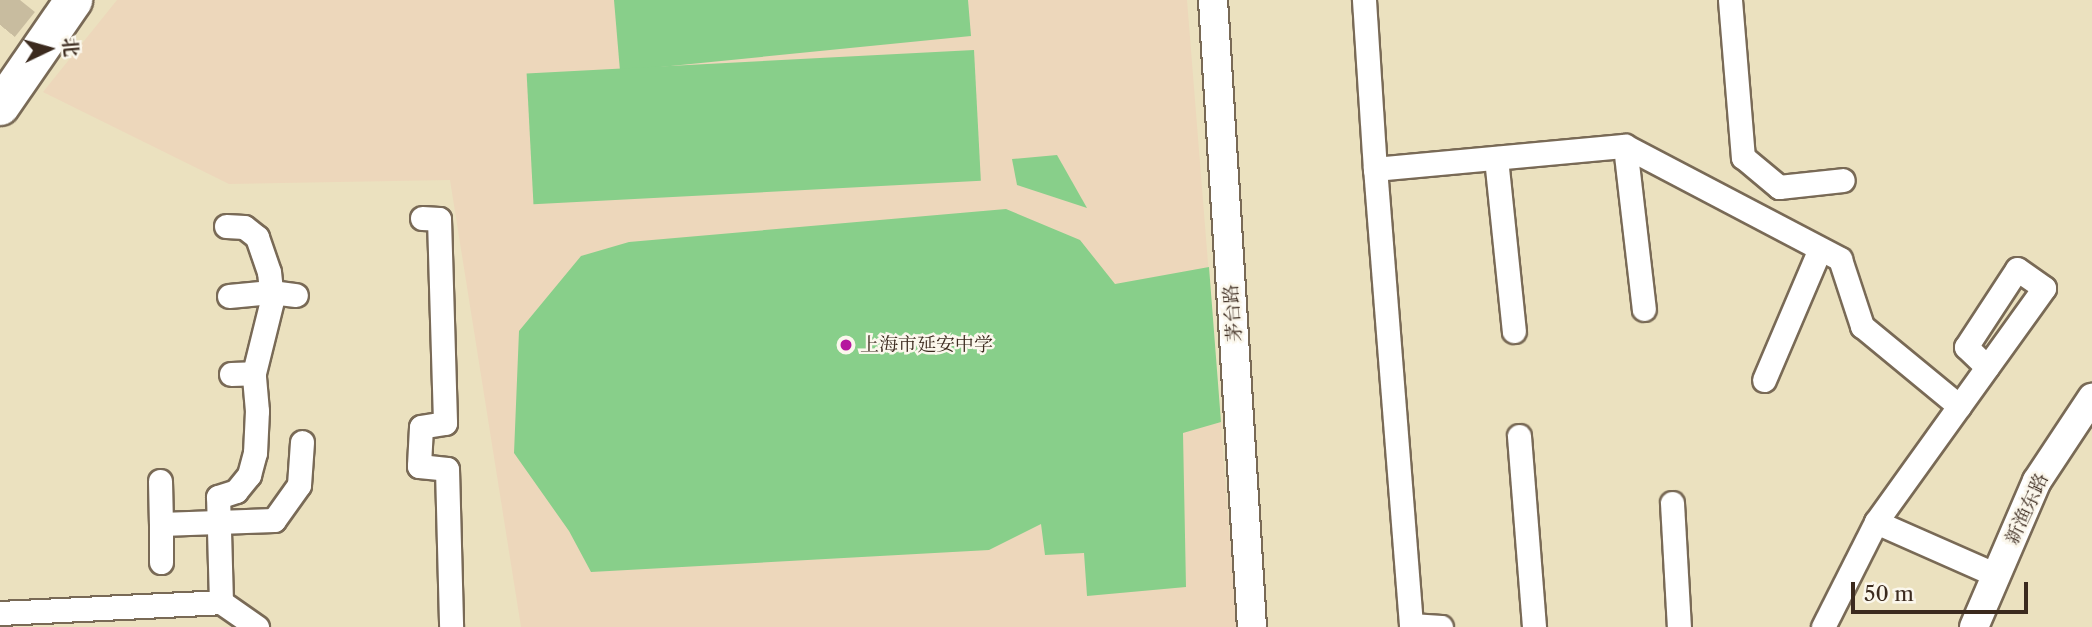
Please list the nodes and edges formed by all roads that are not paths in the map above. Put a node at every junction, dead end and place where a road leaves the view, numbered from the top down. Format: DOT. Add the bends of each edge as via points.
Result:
graph roads {
  1 [pos="72,0"];
  2 [pos="1213,0"];
  3 [pos="1364,0"];
  4 [pos="1730,0"];
  5 [pos="0,106"];
  6 [pos="1625,146"];
  7 [pos="1496,158"];
  8 [pos="1375,169"];
  9 [pos="1843,180"];
  10 [pos="422,218"];
  11 [pos="226,226"];
  12 [pos="1820,249"];
  13 [pos="271,292"];
  14 [pos="296,295"];
  15 [pos="229,296"];
  16 [pos="1644,309"];
  17 [pos="1514,331"];
  18 [pos="1987,367"];
  19 [pos="254,373"];
  20 [pos="231,374"];
  21 [pos="1765,380"];
  22 [pos="2092,398"];
  23 [pos="1959,406"];
  24 [pos="1519,436"];
  25 [pos="302,442"];
  26 [pos="160,481"];
  27 [pos="1672,503"];
  28 [pos="1876,522"];
  29 [pos="220,523"];
  30 [pos="161,524"];
  31 [pos="161,562"];
  32 [pos="1996,575"];
  33 [pos="221,602"];
  34 [pos="0,613"];
  35 [pos="1410,626"];
  36 [pos="257,627"];
  37 [pos="451,627"];
  38 [pos="1252,627"];
  39 [pos="1441,627"];
  40 [pos="1534,627"];
  41 [pos="1679,627"];
  42 [pos="1823,627"];
  43 [pos="1974,627"];
  1 -- 5 [label="main road"];
  2 -- 38 [label="street, 茅台路"];
  3 -- 8 [label="street"];
  4 -- 9 [label="street" via="1744,158 1779,187"];
  6 -- 7 [label="street"];
  6 -- 12 [label="street"];
  6 -- 16 [label="street"];
  7 -- 8 [label="street"];
  7 -- 17 [label="street"];
  8 -- 35 [label="street"];
  10 -- 37 [label="street" via="439,219 445,423 421,427 419,466 447,469"];
  11 -- 13 [label="street" via="244,227 257,237"];
  12 -- 21 [label="street"];
  12 -- 23 [label="street" via="1840,260 1862,326"];
  13 -- 14 [label="street"];
  13 -- 15 [label="street"];
  13 -- 19 [label="street"];
  18 -- 23 [label="street"];
  19 -- 20 [label="street"];
  19 -- 29 [label="street" via="254,453 248,475 236,491 218,497"];
  22 -- 32 [label="street, 新渔东路" via="2037,481"];
  23 -- 28 [label="street"];
  24 -- 40 [label="street"];
  25 -- 29 [label="street" via="299,485 274,520"];
  26 -- 30 [label="street"];
  27 -- 41 [label="street"];
  28 -- 32 [label="street"];
  28 -- 42 [label="street"];
  29 -- 30 [label="street"];
  29 -- 33 [label="street"];
  30 -- 31 [label="street"];
  32 -- 43 [label="street, 新渔东路"];
  33 -- 34 [label="street"];
  33 -- 36 [label="street"];
  35 -- 39 [label="street"];
}
